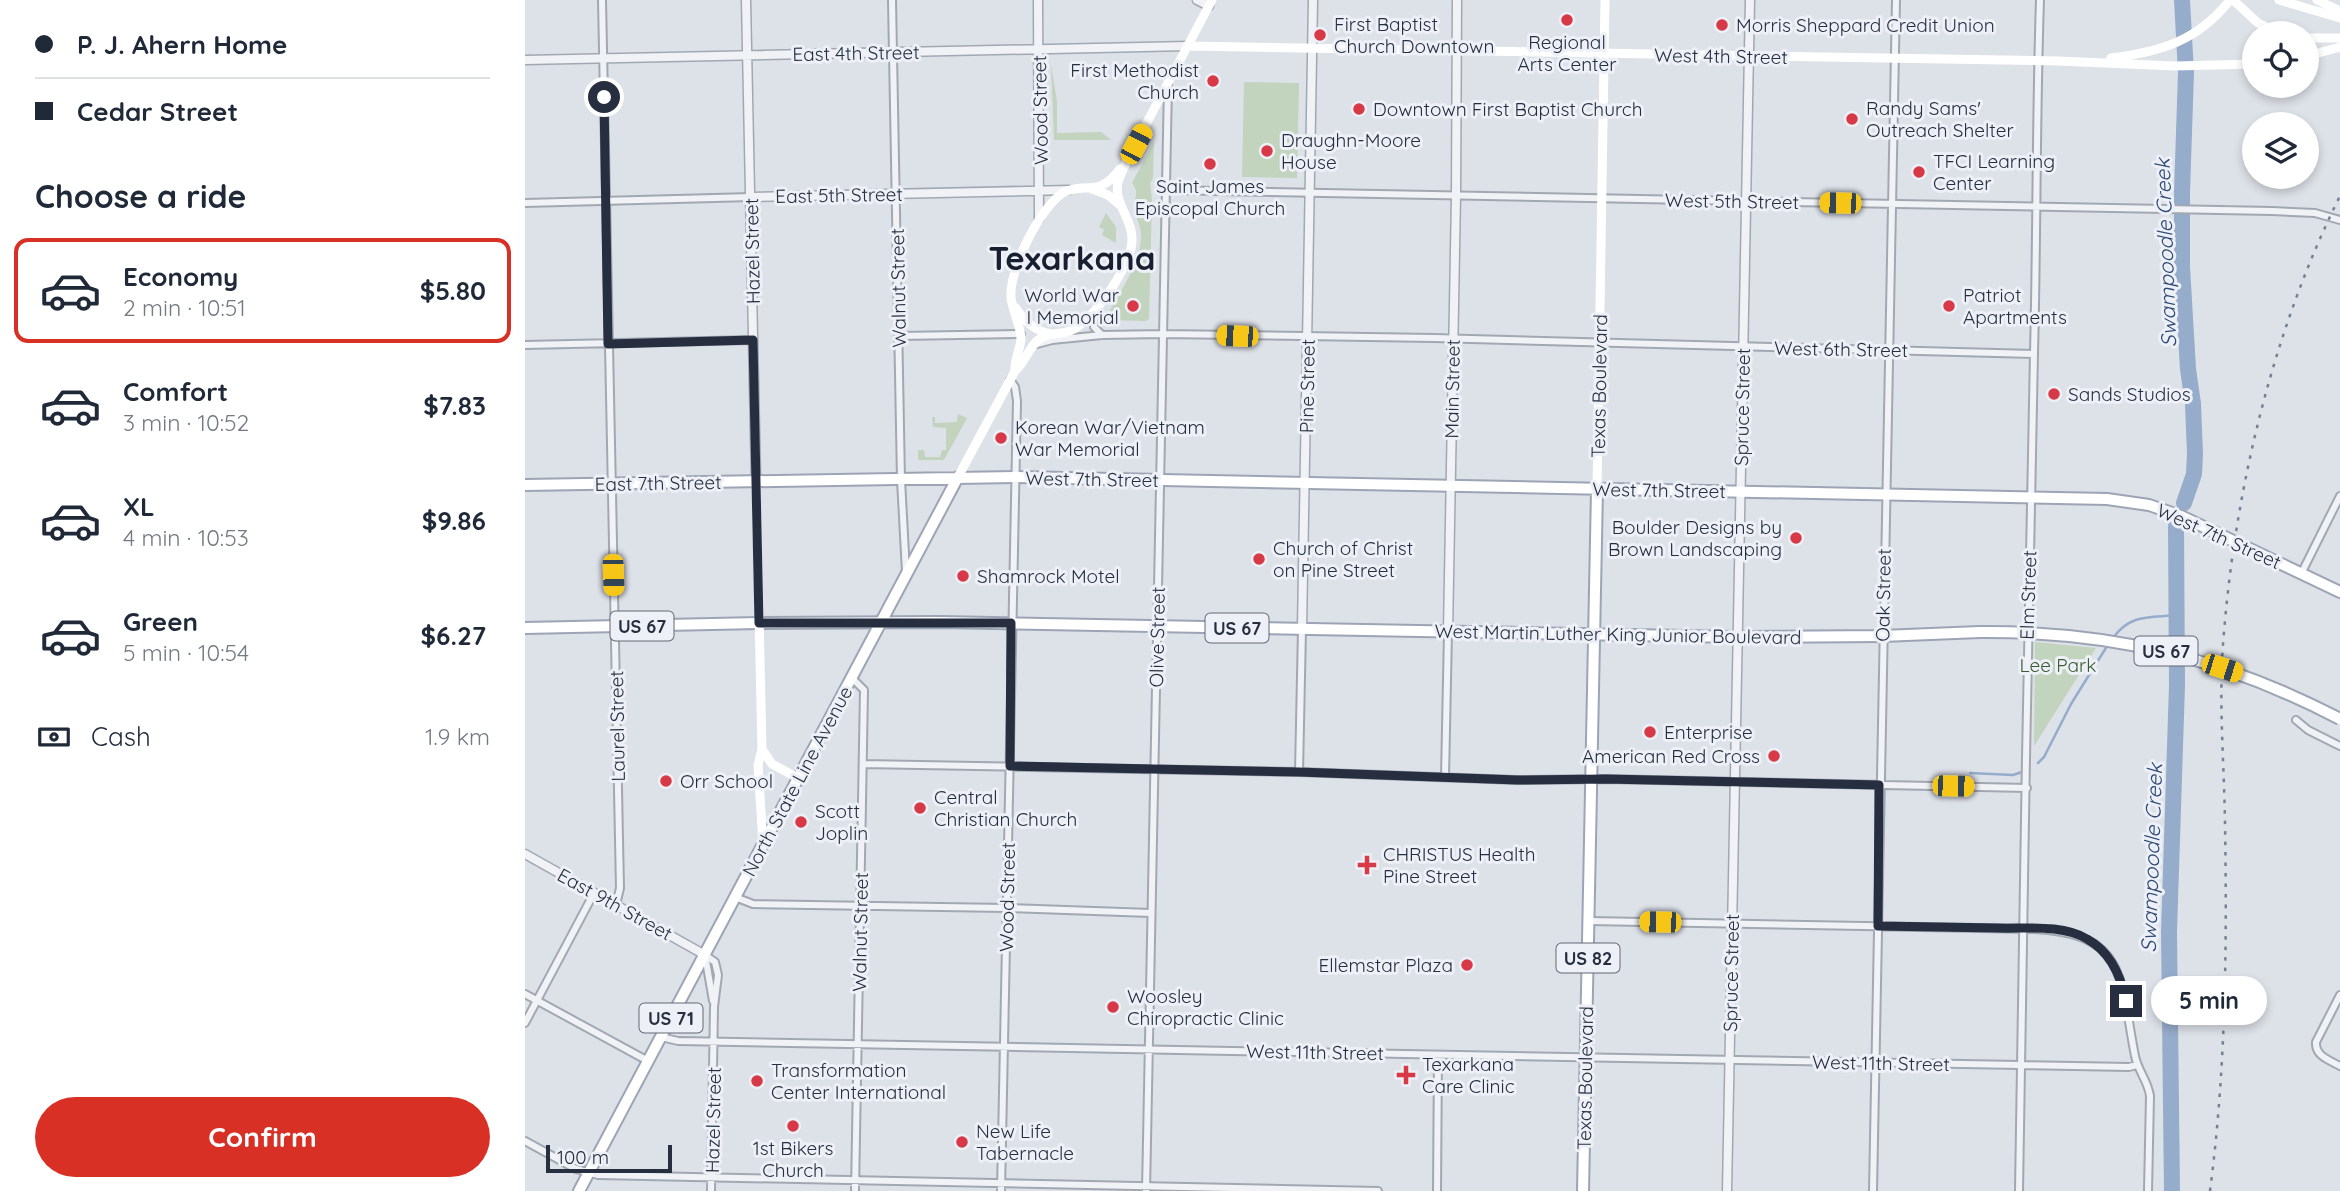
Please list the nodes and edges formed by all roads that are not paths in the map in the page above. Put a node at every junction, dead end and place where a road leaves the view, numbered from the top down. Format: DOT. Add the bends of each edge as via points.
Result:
graph roads {
  1 [pos="601,0"];
  2 [pos="746,0"];
  3 [pos="892,0"];
  4 [pos="1038,0"];
  5 [pos="1197,0"];
  6 [pos="1313,0"];
  7 [pos="1457,0"];
  8 [pos="1605,0"];
  9 [pos="1750,0"];
  10 [pos="1896,0"];
  11 [pos="2040,0"];
  12 [pos="2232,0"];
  13 [pos="2279,0"];
  14 [pos="2317,0"];
  15 [pos="1211,3"];
  16 [pos="2340,11"];
  17 [pos="2340,18"];
  18 [pos="2256,21"];
  19 [pos="2319,38"];
  20 [pos="2340,38"];
  21 [pos="1188,46"];
  22 [pos="2340,47"];
  23 [pos="1039,48"];
  24 [pos="1313,48"];
  25 [pos="1457,50"];
  26 [pos="893,52"];
  27 [pos="2319,53"];
  28 [pos="1604,54"];
  29 [pos="748,56"];
  30 [pos="1749,57"];
  31 [pos="603,59"];
  32 [pos="1895,59"];
  33 [pos="525,60"];
  34 [pos="2040,62"];
  35 [pos="2089,62"];
  36 [pos="2242,64"];
  37 [pos="1168,83"];
  38 [pos="1132,150"];
  39 [pos="1092,189"];
  40 [pos="1069,190"];
  41 [pos="1041,191"];
  42 [pos="1165,191"];
  43 [pos="1311,193"];
  44 [pos="896,194"];
  45 [pos="1456,196"];
  46 [pos="752,197"];
  47 [pos="1602,198"];
  48 [pos="606,201"];
  49 [pos="1747,201"];
  50 [pos="525,202"];
  51 [pos="1120,205"];
  52 [pos="1891,205"];
  53 [pos="2036,207"];
  54 [pos="1039,219"];
  55 [pos="2340,220"];
  56 [pos="1011,297"];
  57 [pos="1094,313"];
  58 [pos="1020,334"];
  59 [pos="1052,334"];
  60 [pos="1163,334"];
  61 [pos="1102,335"];
  62 [pos="899,336"];
  63 [pos="1308,336"];
  64 [pos="1453,338"];
  65 [pos="753,340"];
  66 [pos="1599,343"];
  67 [pos="608,344"];
  68 [pos="525,345"];
  69 [pos="1033,346"];
  70 [pos="1743,347"];
  71 [pos="1889,349"];
  72 [pos="2034,354"];
  73 [pos="1013,375"];
  74 [pos="958,477"];
  75 [pos="1015,477"];
  76 [pos="901,480"];
  77 [pos="1161,480"];
  78 [pos="756,481"];
  79 [pos="1305,483"];
  80 [pos="611,484"];
  81 [pos="525,485"];
  82 [pos="1450,485"];
  83 [pos="1597,490"];
  84 [pos="1741,491"];
  85 [pos="1885,494"];
  86 [pos="2340,496"];
  87 [pos="2031,497"];
  88 [pos="2302,572"];
  89 [pos="906,576"];
  90 [pos="2340,592"];
  91 [pos="881,622"];
  92 [pos="759,623"];
  93 [pos="1011,623"];
  94 [pos="615,627"];
  95 [pos="1157,627"];
  96 [pos="525,628"];
  97 [pos="1301,629"];
  98 [pos="1447,632"];
  99 [pos="1593,635"];
  100 [pos="1882,636"];
  101 [pos="1737,637"];
  102 [pos="852,678"];
  103 [pos="2340,719"];
  104 [pos="2295,720"];
  105 [pos="2340,746"];
  106 [pos="762,748"];
  107 [pos="863,764"];
  108 [pos="1010,766"];
  109 [pos="1155,769"];
  110 [pos="1299,772"];
  111 [pos="1445,777"];
  112 [pos="798,778"];
  113 [pos="1592,779"];
  114 [pos="1734,781"];
  115 [pos="1879,785"];
  116 [pos="2027,788"];
  117 [pos="763,844"];
  118 [pos="525,853"];
  119 [pos="594,893"];
  120 [pos="735,897"];
  121 [pos="861,904"];
  122 [pos="615,905"];
  123 [pos="1006,908"];
  124 [pos="1151,913"];
  125 [pos="1589,921"];
  126 [pos="1732,923"];
  127 [pos="1878,926"];
  128 [pos="2022,929"];
  129 [pos="705,955"];
  130 [pos="525,994"];
  131 [pos="2340,995"];
  132 [pos="537,1000"];
  133 [pos="525,1023"];
  134 [pos="661,1037"];
  135 [pos="714,1040"];
  136 [pos="857,1044"];
  137 [pos="1005,1046"];
  138 [pos="1149,1049"];
  139 [pos="1438,1055"];
  140 [pos="1586,1058"];
  141 [pos="1730,1060"];
  142 [pos="648,1061"];
  143 [pos="1874,1063"];
  144 [pos="2137,1065"];
  145 [pos="2021,1066"];
  146 [pos="2340,1066"];
  147 [pos="525,1141"];
  148 [pos="589,1174"];
  149 [pos="711,1178"];
  150 [pos="856,1182"];
  151 [pos="1001,1187"];
  152 [pos="1147,1189"];
  153 [pos="1289,1190"];
  154 [pos="579,1191"];
  155 [pos="711,1191"];
  156 [pos="855,1191"];
  157 [pos="1378,1191"];
  158 [pos="1437,1191"];
  159 [pos="1583,1191"];
  160 [pos="1727,1191"];
  161 [pos="1873,1191"];
  162 [pos="2019,1191"];
  163 [pos="2148,1191"];
  1 -- 31 [label="street, Laurel Street"];
  2 -- 29 [label="street, Hazel Street"];
  3 -- 26 [label="street, Walnut Street"];
  4 -- 23 [label="street, Wood Street"];
  5 -- 15 [label="street"];
  6 -- 24 [label="street, Pine Street"];
  7 -- 25 [label="street, Main Street"];
  8 -- 28 [label="main road, Texas Boulevard"];
  9 -- 30 [label="street, Spruce Street"];
  10 -- 32 [label="street, Oak Street"];
  11 -- 34 [label="street, Elm Street"];
  12 -- 18 [label="main road"];
  12 -- 35 [label="main road" via="2181,41 2135,56"];
  13 -- 17 [label="main road"];
  14 -- 16 [label="main road"];
  15 -- 21 [label="main road, North State Line Avenue"];
  19 -- 20 [label="main road"];
  21 -- 23 [label="street, East 4th Street"];
  21 -- 24 [label="main road, West 4th Street"];
  21 -- 37 [label="main road, North State Line Avenue"];
  22 -- 27 [label="main road"];
  23 -- 26 [label="street, East 4th Street"];
  23 -- 41 [label="street, Wood Street"];
  24 -- 25 [label="main road, West 4th Street"];
  24 -- 43 [label="street, Pine Street"];
  25 -- 28 [label="main road, West 4th Street"];
  25 -- 45 [label="street, Main Street"];
  26 -- 29 [label="street, East 4th Street"];
  26 -- 44 [label="street, Walnut Street"];
  28 -- 30 [label="main road, West 4th Street"];
  28 -- 47 [label="main road, Texas Boulevard"];
  29 -- 31 [label="street, East 4th Street"];
  29 -- 46 [label="street, Hazel Street"];
  30 -- 32 [label="main road, West 4th Street"];
  30 -- 49 [label="street, Spruce Street"];
  31 -- 33 [label="street, East 4th Street"];
  31 -- 48 [label="street, Laurel Street"];
  32 -- 34 [label="main road, West 4th Street"];
  32 -- 52 [label="street, Oak Street"];
  34 -- 35 [label="main road, West 4th Street"];
  34 -- 53 [label="street, Elm Street"];
  35 -- 36 [label="main road, West 4th Street"];
  37 -- 38 [label="main road, North State Line Avenue"];
  37 -- 42 [label="street, Olive Street"];
  38 -- 39 [label="main road, North State Line Avenue" via="1114,177"];
  38 -- 51 [label="main road, North State Line Avenue" via="1118,184"];
  39 -- 40 [label="main road"];
  39 -- 51 [label="main road"];
  40 -- 41 [label="street, East 5th Street"];
  40 -- 54 [label="main road, North State Line Avenue" via="1055,198"];
  41 -- 44 [label="street, East 5th Street"];
  41 -- 54 [label="street, Wood Street"];
  42 -- 43 [label="street, West 5th Street"];
  42 -- 60 [label="street, Olive Street"];
  43 -- 45 [label="street, West 5th Street"];
  43 -- 63 [label="street, Pine Street"];
  44 -- 46 [label="street, East 5th Street"];
  44 -- 62 [label="street, Walnut Street"];
  45 -- 47 [label="street, West 5th Street"];
  45 -- 64 [label="street, Main Street"];
  46 -- 48 [label="street, East 5th Street"];
  46 -- 65 [label="street, Hazel Street"];
  47 -- 49 [label="street, West 5th Street"];
  47 -- 66 [label="main road, Texas Boulevard"];
  48 -- 50 [label="street, East 5th Street"];
  48 -- 67 [label="street, Laurel Street"];
  49 -- 52 [label="street, West 5th Street"];
  49 -- 70 [label="street, Spruce Street"];
  51 -- 57 [label="main road, North State Line Avenue" via="1131,227 1132,247"];
  52 -- 53 [label="street, West 5th Street"];
  52 -- 71 [label="street, Oak Street"];
  53 -- 55 [label="street, West 5th Street" via="2315,213"];
  53 -- 72 [label="street, Elm Street"];
  54 -- 56 [label="main road, North State Line Avenue" via="1012,280"];
  56 -- 58 [label="main road, North State Line Avenue"];
  56 -- 59 [label="main road" via="1029,324"];
  57 -- 59 [label="main road, North State Line Avenue" via="1073,330"];
  57 -- 61 [label="street" via="1094,327"];
  58 -- 62 [label="street"];
  58 -- 73 [label="main road, North State Line Avenue"];
  59 -- 69 [label="main road, North State Line Avenue"];
  60 -- 61 [label="street, West 6th Street"];
  60 -- 63 [label="street, West 6th Street"];
  60 -- 77 [label="street, Olive Street"];
  61 -- 69 [label="street, West 6th Street" via="1048,340"];
  62 -- 76 [label="street, Walnut Street"];
  63 -- 64 [label="street, West 6th Street"];
  63 -- 79 [label="street, Pine Street"];
  64 -- 66 [label="street, West 6th Street"];
  64 -- 82 [label="street, Main Street"];
  65 -- 67 [label="street"];
  65 -- 78 [label="street, Hazel Street"];
  66 -- 70 [label="street, West 6th Street"];
  66 -- 83 [label="main road, Texas Boulevard"];
  67 -- 68 [label="street"];
  67 -- 80 [label="street, Laurel Street"];
  69 -- 73 [label="main road, North State Line Avenue"];
  70 -- 71 [label="street, West 6th Street"];
  70 -- 84 [label="street, Spruce Street"];
  71 -- 72 [label="street, West 6th Street"];
  71 -- 85 [label="street, Oak Street"];
  72 -- 87 [label="street, Elm Street"];
  73 -- 74 [label="main road, North State Line Avenue"];
  73 -- 75 [label="street, Wood Street"];
  74 -- 75 [label="main road, West 7th Street"];
  74 -- 76 [label="main road, East 7th Street"];
  74 -- 89 [label="main road, North State Line Avenue"];
  75 -- 77 [label="main road, West 7th Street"];
  75 -- 93 [label="street, Wood Street"];
  76 -- 78 [label="main road, East 7th Street"];
  76 -- 89 [label="street, Walnut Street"];
  77 -- 79 [label="main road, West 7th Street"];
  77 -- 95 [label="street, Olive Street"];
  78 -- 80 [label="main road, East 7th Street"];
  78 -- 92 [label="main road, Hazel Street"];
  79 -- 82 [label="main road, West 7th Street"];
  79 -- 97 [label="street, Pine Street"];
  80 -- 81 [label="main road, East 7th Street"];
  80 -- 94 [label="street, Laurel Street"];
  82 -- 83 [label="main road, West 7th Street"];
  82 -- 98 [label="street, Main Street"];
  83 -- 84 [label="main road, West 7th Street"];
  83 -- 99 [label="main road, Texas Boulevard / US 82"];
  84 -- 85 [label="main road, West 7th Street"];
  84 -- 101 [label="street, Spruce Street"];
  85 -- 87 [label="main road, West 7th Street"];
  85 -- 100 [label="street, Oak Street"];
  86 -- 88 [label="street"];
  87 -- 88 [label="main road, West 7th Street" via="2149,505"];
  87 -- 116 [label="street, Elm Street"];
  88 -- 90 [label="main road, West 7th Street"];
  89 -- 91 [label="main road, North State Line Avenue"];
  91 -- 92 [label="main road, US 67"];
  91 -- 93 [label="main road, West Martin Luther King Junior Boulevard / US 67"];
  91 -- 102 [label="main road, North State Line Avenue"];
  92 -- 94 [label="main road, US 67"];
  92 -- 106 [label="main road, Hazel Street"];
  93 -- 95 [label="main road, West Martin Luther King Junior Boulevard / US 67"];
  93 -- 108 [label="street, Wood Street"];
  94 -- 96 [label="main road, US 67"];
  94 -- 122 [label="street, Laurel Street" via="620,888"];
  95 -- 97 [label="main road, West Martin Luther King Junior Boulevard / US 67"];
  95 -- 109 [label="street, Olive Street"];
  97 -- 98 [label="main road, West Martin Luther King Junior Boulevard / US 67"];
  97 -- 110 [label="street, Pine Street"];
  98 -- 99 [label="main road, West Martin Luther King Junior Boulevard / US 67"];
  98 -- 111 [label="street, Main Street"];
  99 -- 101 [label="main road, West Martin Luther King Junior Boulevard / US 67"];
  99 -- 113 [label="main road, Texas Boulevard / US 82"];
  100 -- 101 [label="main road, West Martin Luther King Junior Boulevard / US 67"];
  100 -- 103 [label="main road, West Martin Luther King Junior Boulevard / US 67, bridge" via="2023,632 2119,642 2180,654 2243,675"];
  100 -- 115 [label="street, Oak Street"];
  101 -- 114 [label="street, Spruce Street"];
  102 -- 107 [label="street, Walnut Street" via="864,690"];
  102 -- 112 [label="main road, North State Line Avenue"];
  104 -- 105 [label="street"];
  106 -- 112 [label="main road" via="772,764"];
  106 -- 117 [label="main road, Hazel Street" via="758,765"];
  107 -- 108 [label="street"];
  107 -- 121 [label="street, Walnut Street"];
  108 -- 109 [label="street"];
  108 -- 123 [label="street, Wood Street"];
  109 -- 110 [label="street"];
  109 -- 124 [label="street, Olive Street"];
  110 -- 111 [label="street"];
  111 -- 113 [label="street"];
  112 -- 117 [label="main road, North State Line Avenue"];
  113 -- 114 [label="street"];
  113 -- 125 [label="main road, Texas Boulevard / US 82"];
  114 -- 115 [label="street"];
  114 -- 126 [label="street, Spruce Street"];
  115 -- 116 [label="street"];
  115 -- 127 [label="street, Oak Street"];
  116 -- 128 [label="street, Elm Street"];
  117 -- 120 [label="main road, North State Line Avenue / US 71"];
  118 -- 119 [label="street, East 9th Street"];
  119 -- 122 [label="street, East 9th Street"];
  119 -- 132 [label="street"];
  120 -- 121 [label="street" via="753,904"];
  120 -- 129 [label="main road, North State Line Avenue / US 71"];
  121 -- 123 [label="street"];
  121 -- 136 [label="street, Walnut Street"];
  122 -- 129 [label="street, East 9th Street"];
  123 -- 124 [label="street"];
  123 -- 137 [label="street, Wood Street"];
  124 -- 138 [label="street, Olive Street"];
  125 -- 126 [label="street"];
  125 -- 140 [label="main road, Texas Boulevard / US 82"];
  126 -- 127 [label="street"];
  126 -- 141 [label="street, Spruce Street"];
  127 -- 128 [label="street"];
  127 -- 143 [label="street, Oak Street"];
  128 -- 144 [label="street" via="2078,934 2103,951 2122,981"];
  128 -- 145 [label="street, Elm Street"];
  129 -- 134 [label="main road, North State Line Avenue / US 71"];
  129 -- 135 [label="street, Hazel Street" via="717,967"];
  130 -- 132 [label="street"];
  131 -- 146 [label="street" via="2316,1042 2318,1054"];
  132 -- 133 [label="street"];
  132 -- 142 [label="street"];
  134 -- 135 [label="street, West 11th Street"];
  134 -- 142 [label="main road, North State Line Avenue / US 71"];
  135 -- 136 [label="street, West 11th Street"];
  135 -- 149 [label="street, Hazel Street"];
  136 -- 137 [label="street, West 11th Street"];
  136 -- 150 [label="street, Walnut Street"];
  137 -- 138 [label="street, West 11th Street"];
  137 -- 151 [label="street, Wood Street"];
  138 -- 139 [label="street, West 11th Street"];
  138 -- 152 [label="street, Olive Street"];
  139 -- 140 [label="street, West 11th Street"];
  139 -- 158 [label="street"];
  140 -- 141 [label="street, West 11th Street"];
  140 -- 159 [label="main road, Texas Boulevard / US 82"];
  141 -- 143 [label="street, West 11th Street"];
  141 -- 160 [label="street, Spruce Street"];
  142 -- 148 [label="main road, North State Line Avenue / US 71"];
  143 -- 145 [label="street, West 11th Street"];
  143 -- 161 [label="street, Oak Street"];
  144 -- 145 [label="street, West 11th Street"];
  144 -- 163 [label="street" via="2150,1096"];
  145 -- 162 [label="street, Elm Street"];
  147 -- 148 [label="street"];
  148 -- 149 [label="street"];
  148 -- 154 [label="main road, North State Line Avenue / US 71"];
  149 -- 150 [label="street"];
  149 -- 155 [label="street, Hazel Street"];
  150 -- 151 [label="street"];
  150 -- 156 [label="street, Walnut Street"];
  151 -- 152 [label="street"];
  152 -- 153 [label="street"];
  153 -- 157 [label="street"];
}
